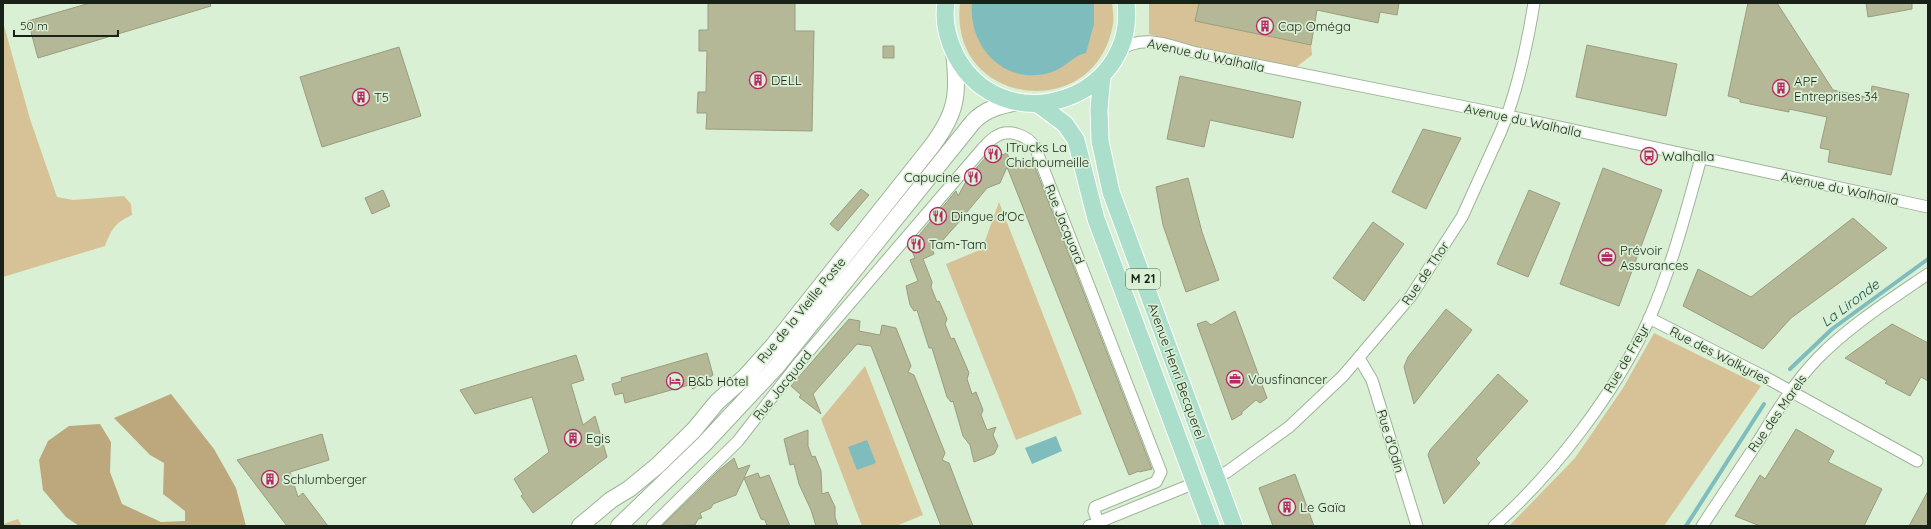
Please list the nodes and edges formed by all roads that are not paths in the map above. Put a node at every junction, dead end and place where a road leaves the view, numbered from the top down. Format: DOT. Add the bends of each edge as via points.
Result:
graph roads {
  1 [pos="946,3"];
  2 [pos="1126,3"];
  3 [pos="1534,3"];
  4 [pos="1119,50"];
  5 [pos="954,52"];
  6 [pos="1102,76"];
  7 [pos="1018,102"];
  8 [pos="1038,104"];
  9 [pos="1507,116"];
  10 [pos="1701,158"];
  11 [pos="1928,207"];
  12 [pos="1928,274"];
  13 [pos="1649,318"];
  14 [pos="1359,358"];
  15 [pos="1790,391"];
  16 [pos="1917,461"];
  17 [pos="1215,476"];
  18 [pos="1195,483"];
  19 [pos="1093,524"];
  20 [pos="580,526"];
  21 [pos="619,526"];
  22 [pos="652,526"];
  23 [pos="1211,526"];
  24 [pos="1234,526"];
  25 [pos="1417,526"];
  26 [pos="1494,526"];
  27 [pos="1702,526"];
  1 -- 5 [label="main road" via="946,24"];
  2 -- 4 [label="main road" via="1126,24"];
  3 -- 9 [label="street, Rue de Thor" via="1526,49"];
  4 -- 6 [label="main road"];
  4 -- 9 [label="street, Avenue du Walhalla" via="1138,41 1153,42"];
  5 -- 7 [label="main road" via="961,65 979,84 997,95"];
  5 -- 20 [label="main road, Rue de la Vieille Poste" via="958,79 953,110 946,126 931,147 745,377 722,397 694,430 657,466"];
  6 -- 8 [label="main road" via="1089,88 1073,96 1056,102"];
  6 -- 17 [label="main road, Avenue Henri Becquerel / M 21" via="1100,141 1111,192"];
  7 -- 8 [label="main road"];
  7 -- 21 [label="main road, Rue de la Vieille Poste" via="1001,104 980,115 973,122 776,366 704,444"];
  8 -- 18 [label="main road, Avenue Henri Becquerel / M 21" via="1065,124 1076,140 1096,219"];
  9 -- 10 [label="street, Avenue du Walhalla"];
  9 -- 14 [label="street, Rue de Thor" via="1462,217 1411,296"];
  10 -- 11 [label="street, Avenue du Walhalla"];
  10 -- 13 [label="street, Rue de Freyr" via="1678,240"];
  12 -- 15 [label="street, Rue des Marels" via="1893,298 1818,358"];
  13 -- 15 [label="street, Rue des Walkyries"];
  13 -- 26 [label="street, Rue de Freyr" via="1609,390 1563,454"];
  14 -- 17 [label="street, Rue de Thor" via="1289,427 1227,472"];
  14 -- 25 [label="street, Rue d'Odin" via="1372,380"];
  15 -- 16 [label="street, Rue des Walkyries"];
  15 -- 27 [label="street, Rue des Marels"];
  17 -- 24 [label="main road, Avenue Henri Becquerel / M 21"];
  18 -- 19 [label="street"];
  18 -- 23 [label="main road, Avenue Henri Becquerel / M 21"];
  19 -- 22 [label="street, Rue Jacquard" via="1095,507 1156,482 1161,472 1035,147 1024,136 1006,134 995,136 983,148 797,365 738,441"];
}
